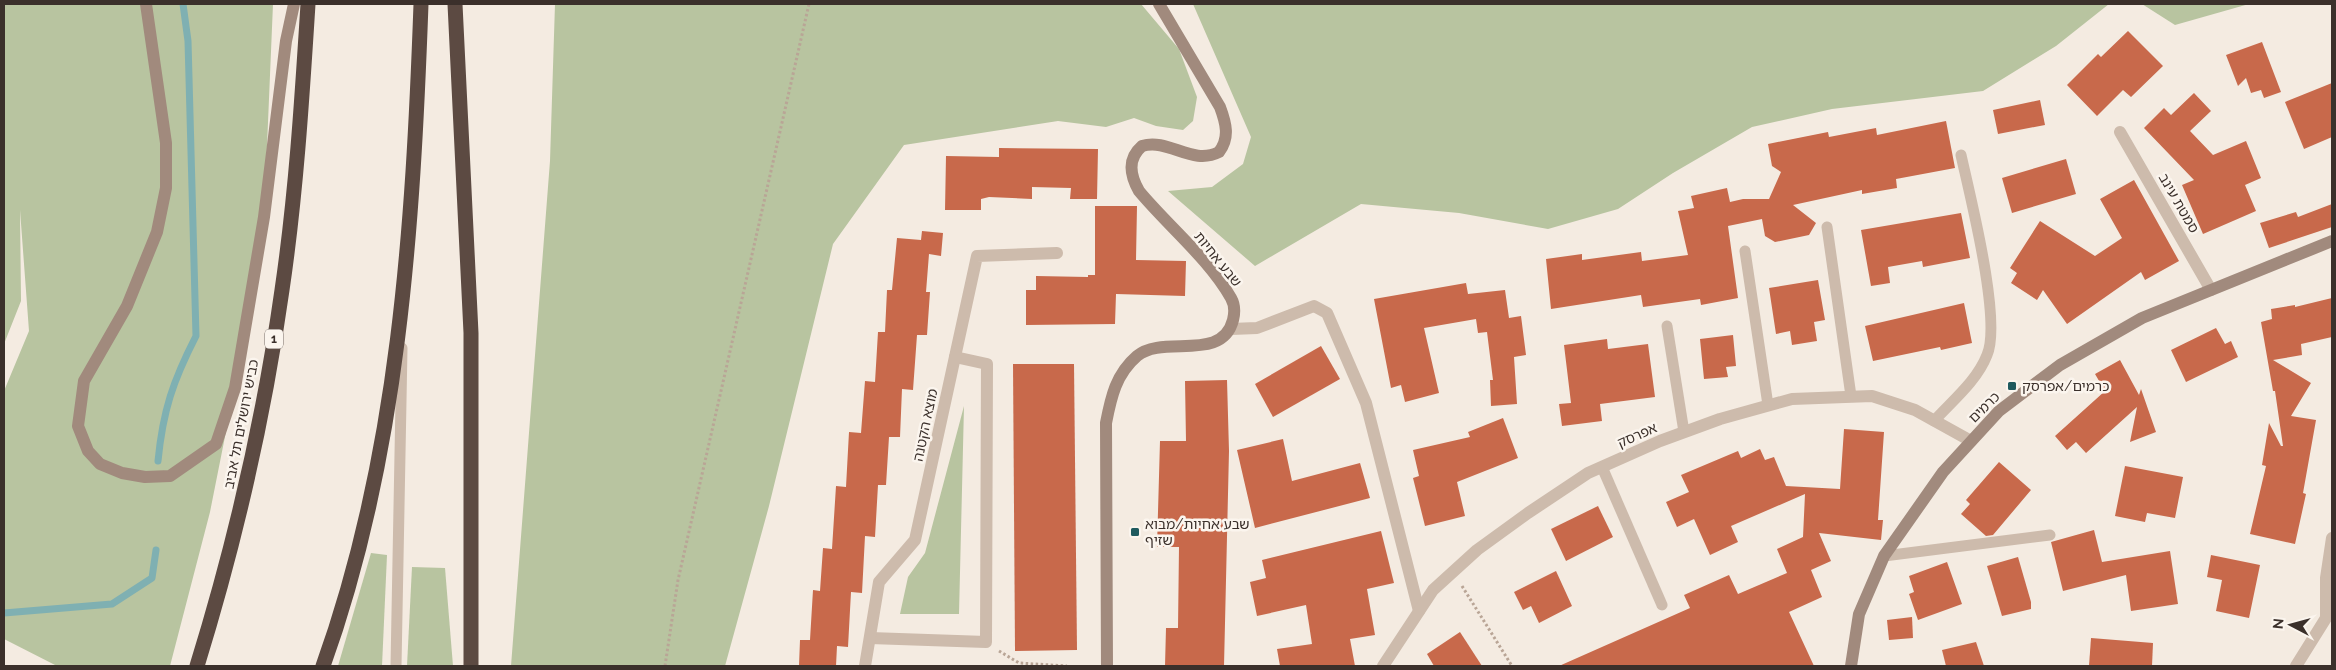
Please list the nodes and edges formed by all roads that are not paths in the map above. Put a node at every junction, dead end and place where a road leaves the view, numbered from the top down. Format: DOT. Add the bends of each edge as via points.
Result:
graph roads {
  1 [pos="146,4"];
  2 [pos="294,4"];
  3 [pos="308,4"];
  4 [pos="421,4"];
  5 [pos="455,4"];
  6 [pos="1159,4"];
  7 [pos="2120,132"];
  8 [pos="1962,155"];
  9 [pos="1827,227"];
  10 [pos="2332,241"];
  11 [pos="1745,251"];
  12 [pos="1057,253"];
  13 [pos="2211,290"];
  14 [pos="403,298"];
  15 [pos="1668,326"];
  16 [pos="1231,329"];
  17 [pos="955,357"];
  18 [pos="1851,396"];
  19 [pos="1768,405"];
  20 [pos="1934,421"];
  21 [pos="1684,432"];
  22 [pos="1971,441"];
  23 [pos="1602,467"];
  24 [pos="2050,535"];
  25 [pos="2332,538"];
  26 [pos="1884,556"];
  27 [pos="1662,604"];
  28 [pos="1419,611"];
  29 [pos="2329,619"];
  30 [pos="870,638"];
  31 [pos="197,666"];
  32 [pos="323,666"];
  33 [pos="396,666"];
  34 [pos="470,666"];
  35 [pos="865,666"];
  36 [pos="1107,666"];
  37 [pos="1383,666"];
  38 [pos="1851,666"];
  39 [pos="2296,666"];
  1 -- 2 [label="street" via="166,143 166,188 157,232 127,306 84,381 78,426 88,451 100,464 122,473 145,477 170,476 216,444 235,388 264,217 286,41"];
  3 -- 31 [label="highway, כביש ירושלים תל אביב / 1" via="294,186 267,384 229,558"];
  4 -- 14 [label="highway" via="413,177"];
  5 -- 34 [label="highway" via="471,333"];
  6 -- 16 [label="street, שבע אחיות" via="1220,108 1225,119 1226,139 1219,152 1204,157 1159,144 1142,146 1132,157 1132,173 1139,191 1232,299 1235,312"];
  7 -- 13 [label="street, סמטת עינב"];
  8 -- 20 [label="lane" via="1990,302 1991,331 1988,355 1972,379"];
  9 -- 18 [label="lane"];
  10 -- 13 [label="street, כרמים"];
  11 -- 19 [label="lane"];
  12 -- 17 [label="street, מוצא הקטנה" via="977,256"];
  13 -- 22 [label="street, כרמים" via="2142,318 2060,365 1998,411"];
  14 -- 32 [label="highway" via="374,478 344,600"];
  14 -- 33 [label="lane"];
  15 -- 21 [label="lane"];
  16 -- 28 [label="street" via="1257,328 1314,306 1327,313 1366,403"];
  16 -- 36 [label="street" via="1221,339 1204,344 1153,348 1138,354 1123,370 1113,390 1106,423"];
  17 -- 30 [label="street, מוצא הקטנה" via="915,540 879,582"];
  17 -- 30 [label="street" via="987,364 986,642"];
  18 -- 19 [label="street, אפרסק" via="1792,399"];
  18 -- 20 [label="street, אפרסק" via="1872,396 1915,410"];
  19 -- 21 [label="street, אפרסק"];
  20 -- 22 [label="street, אפרסק"];
  21 -- 23 [label="street, אפרסק"];
  22 -- 26 [label="street, כרמים" via="1942,472"];
  23 -- 27 [label="lane"];
  23 -- 28 [label="street, אפרסק" via="1588,473 1477,550 1433,590"];
  24 -- 26 [label="lane"];
  25 -- 29 [label="street" via="2326,578"];
  26 -- 38 [label="street, כרמים" via="1859,614"];
  28 -- 37 [label="street, אפרסק"];
  29 -- 39 [label="street"];
  30 -- 35 [label="street, מוצא הקטנה"];
}
